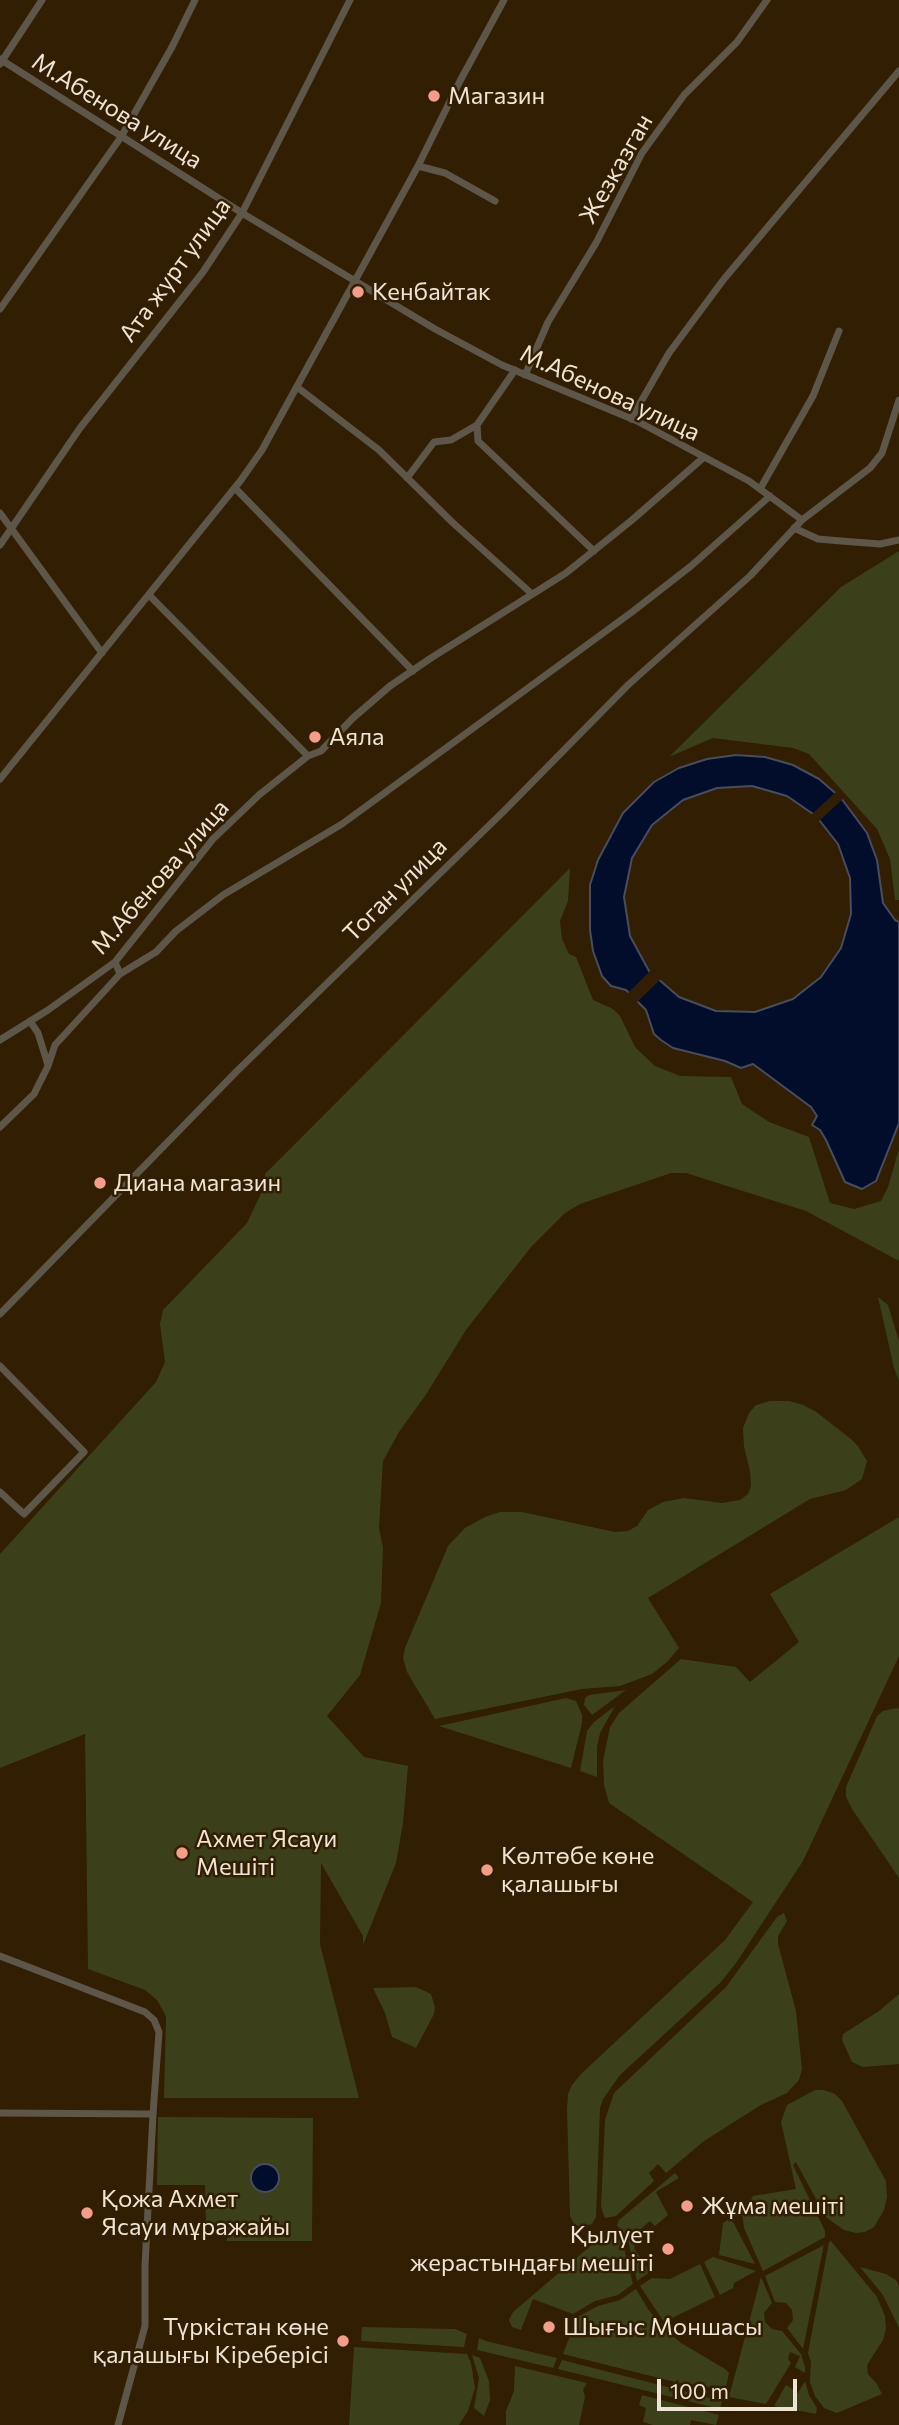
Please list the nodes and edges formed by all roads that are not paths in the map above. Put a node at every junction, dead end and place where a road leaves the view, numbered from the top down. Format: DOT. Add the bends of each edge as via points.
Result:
graph roads {
  1 [pos="42,0"];
  2 [pos="195,0"];
  3 [pos="350,0"];
  4 [pos="504,0"];
  5 [pos="767,0"];
  6 [pos="1,62"];
  7 [pos="899,71"];
  8 [pos="121,137"];
  9 [pos="418,166"];
  10 [pos="495,201"];
  11 [pos="242,213"];
  12 [pos="355,281"];
  13 [pos="0,309"];
  14 [pos="839,331"];
  15 [pos="515,370"];
  16 [pos="526,375"];
  17 [pos="297,387"];
  18 [pos="899,400"];
  19 [pos="631,419"];
  20 [pos="477,425"];
  21 [pos="703,458"];
  22 [pos="407,478"];
  23 [pos="235,488"];
  24 [pos="760,489"];
  25 [pos="770,496"];
  26 [pos="0,513"];
  27 [pos="802,520"];
  28 [pos="794,528"];
  29 [pos="11,529"];
  30 [pos="899,540"];
  31 [pos="0,545"];
  32 [pos="594,551"];
  33 [pos="532,594"];
  34 [pos="149,595"];
  35 [pos="102,653"];
  36 [pos="413,671"];
  37 [pos="308,756"];
  38 [pos="0,779"];
  39 [pos="115,962"];
  40 [pos="120,974"];
  41 [pos="30,1021"];
  42 [pos="0,1040"];
  43 [pos="48,1066"];
  44 [pos="0,1127"];
  45 [pos="0,1314"];
  46 [pos="0,1366"];
  47 [pos="0,1492"];
  48 [pos="0,1956"];
  49 [pos="0,2113"];
  50 [pos="153,2114"];
  51 [pos="118,2425"];
  1 -- 6 [label="street"];
  2 -- 8 [label="street"];
  3 -- 11 [label="street, Ата журт улица"];
  4 -- 9 [label="street"];
  5 -- 16 [label="street, Жезказган" via="737,42 684,95 642,153 596,243 548,322"];
  6 -- 8 [label="street, М.Абенова улица"];
  7 -- 19 [label="street" via="724,279 669,353"];
  8 -- 11 [label="street, М.Абенова улица"];
  8 -- 13 [label="street"];
  9 -- 10 [label="street" via="445,173"];
  9 -- 12 [label="street"];
  11 -- 12 [label="street, М.Абенова улица"];
  11 -- 29 [label="street, Ата журт улица" via="203,272 80,428"];
  12 -- 15 [label="street, М.Абенова улица"];
  12 -- 17 [label="street"];
  14 -- 24 [label="street" via="813,396"];
  15 -- 16 [label="street, М.Абенова улица"];
  15 -- 20 [label="street"];
  16 -- 19 [label="street, М.Абенова улица"];
  17 -- 22 [label="street" via="379,450"];
  17 -- 23 [label="street"];
  18 -- 27 [label="street, Тоган улица" via="882,453 870,468"];
  19 -- 21 [label="street, М.Абенова улица"];
  20 -- 22 [label="street" via="451,440 434,442"];
  20 -- 32 [label="street" via="478,441"];
  21 -- 24 [label="street, М.Абенова улица"];
  21 -- 32 [label="street, М.Абенова улица"];
  22 -- 33 [label="street"];
  23 -- 34 [label="street"];
  23 -- 36 [label="street"];
  24 -- 25 [label="street, М.Абенова улица"];
  25 -- 27 [label="street, М.Абенова улица"];
  25 -- 40 [label="street" via="691,566 587,645 342,824 223,895 156,952"];
  26 -- 29 [label="street"];
  27 -- 28 [label="street, Тоган улица"];
  28 -- 30 [label="street" via="818,539 880,544"];
  28 -- 45 [label="street, Тоган улица" via="750,576 628,685 236,1072"];
  29 -- 31 [label="street, Ата журт улица"];
  29 -- 35 [label="street"];
  32 -- 33 [label="street, М.Абенова улица"];
  33 -- 36 [label="street, М.Абенова улица"];
  34 -- 35 [label="street"];
  34 -- 37 [label="street"];
  35 -- 38 [label="street"];
  36 -- 37 [label="street, М.Абенова улица" via="320,751"];
  37 -- 39 [label="street, М.Абенова улица" via="214,839"];
  39 -- 40 [label="street"];
  39 -- 41 [label="street, М.Абенова улица"];
  40 -- 43 [label="street" via="55,1045"];
  41 -- 42 [label="street, М.Абенова улица"];
  41 -- 43 [label="street"];
  43 -- 44 [label="street" via="34,1094"];
  46 -- 47 [label="street" via="84,1452 24,1514"];
  48 -- 50 [label="street" via="145,2012 154,2020 159,2032"];
  49 -- 50 [label="street"];
  50 -- 51 [label="street" via="145,2326"];
}
